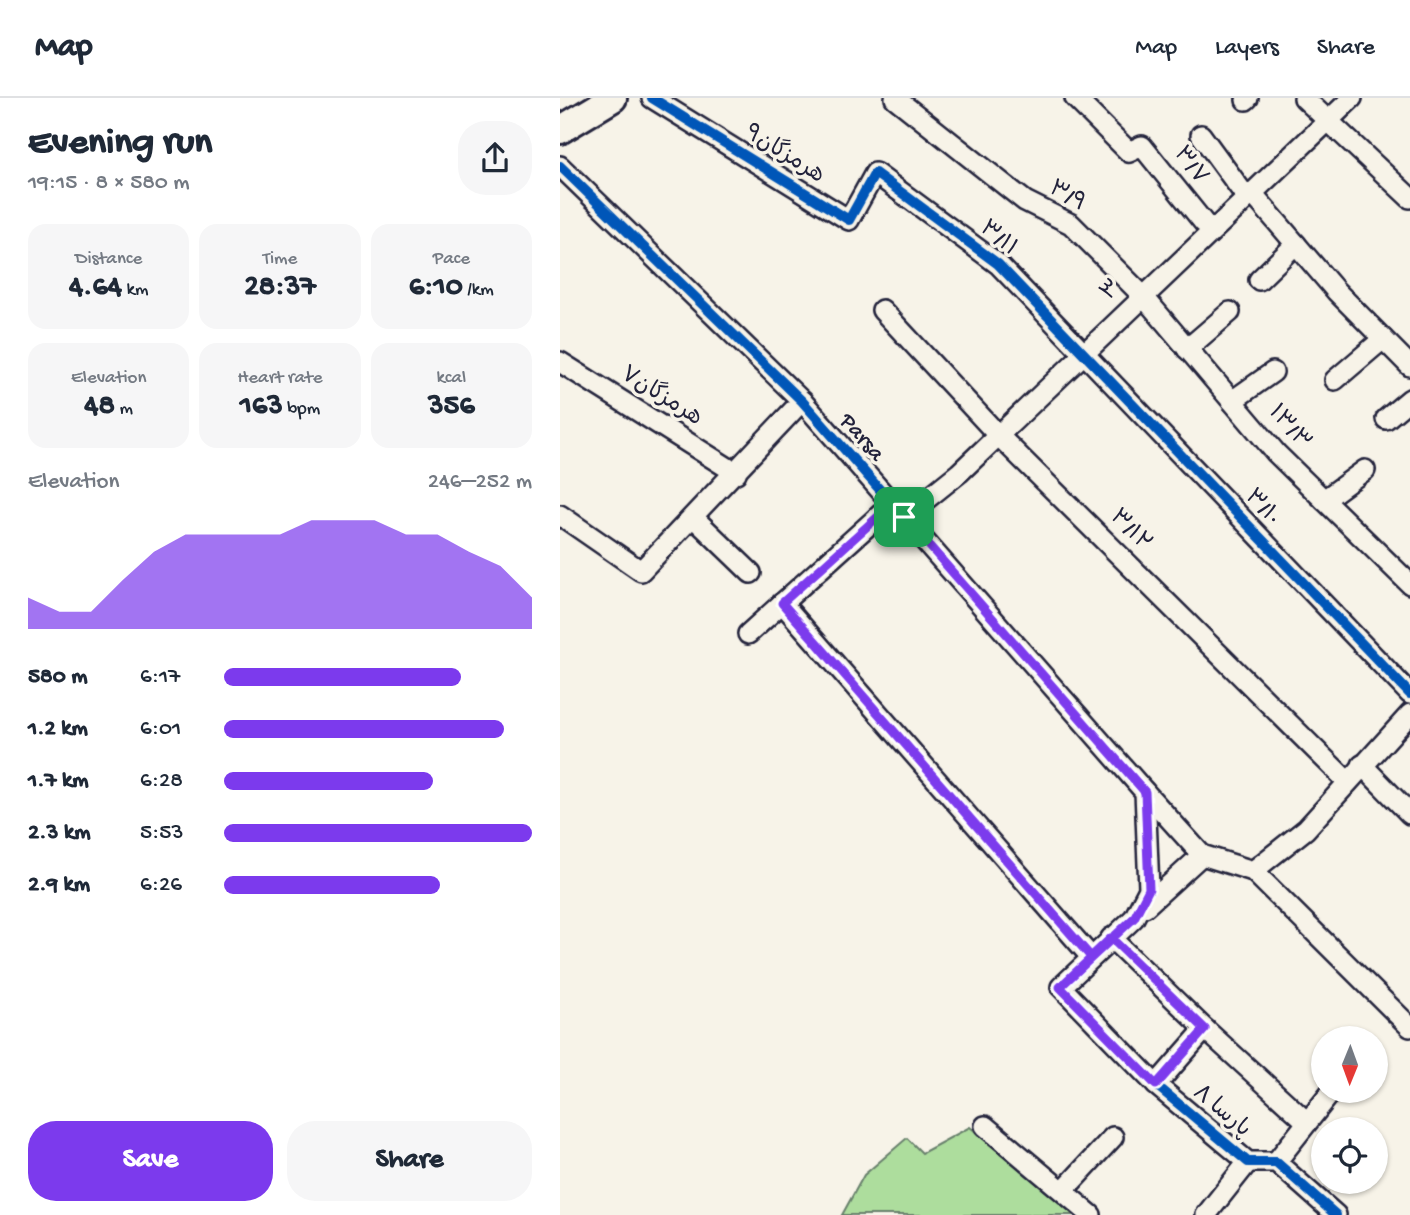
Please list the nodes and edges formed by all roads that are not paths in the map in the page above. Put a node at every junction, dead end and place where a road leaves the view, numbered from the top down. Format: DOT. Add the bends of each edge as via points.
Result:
graph roads {
  1 [pos="613,98"];
  2 [pos="652,98"];
  3 [pos="895,98"];
  4 [pos="1075,98"];
  5 [pos="1304,98"];
  6 [pos="1352,98"];
  7 [pos="1328,121"];
  8 [pos="560,130"];
  9 [pos="1201,135"];
  10 [pos="560,166"];
  11 [pos="875,173"];
  12 [pos="1249,196"];
  13 [pos="1410,198"];
  14 [pos="1204,223"];
  15 [pos="1296,244"];
  16 [pos="1259,280"];
  17 [pos="1143,296"];
  18 [pos="882,310"];
  19 [pos="1230,312"];
  20 [pos="1383,339"];
  21 [pos="1187,349"];
  22 [pos="1084,352"];
  23 [pos="560,362"];
  24 [pos="1410,366"];
  25 [pos="1273,372"];
  26 [pos="1335,380"];
  27 [pos="1410,399"];
  28 [pos="802,401"];
  29 [pos="1232,401"];
  30 [pos="1386,419"];
  31 [pos="998,435"];
  32 [pos="1365,470"];
  33 [pos="736,473"];
  34 [pos="1324,500"];
  35 [pos="898,511"];
  36 [pos="560,515"];
  37 [pos="693,517"];
  38 [pos="751,573"];
  39 [pos="1407,576"];
  40 [pos="782,603"];
  41 [pos="748,634"];
  42 [pos="1410,694"];
  43 [pos="1410,713"];
  44 [pos="1362,765"];
  45 [pos="1348,782"];
  46 [pos="1145,792"];
  47 [pos="1410,814"];
  48 [pos="1202,855"];
  49 [pos="1253,871"];
  50 [pos="1134,918"];
  51 [pos="1111,938"];
  52 [pos="1091,957"];
  53 [pos="1410,1027"];
  54 [pos="1205,1029"];
  55 [pos="1156,1085"];
  56 [pos="1323,1103"];
  57 [pos="1307,1122"];
  58 [pos="985,1126"];
  59 [pos="1113,1137"];
  60 [pos="1248,1162"];
  61 [pos="1276,1162"];
  62 [pos="1063,1191"];
  63 [pos="1091,1215"];
  64 [pos="1206,1215"];
  65 [pos="1336,1215"];
  1 -- 8 [label="street"];
  2 -- 11 [label="street, هرمزگان۹" via="849,220"];
  3 -- 17 [label="street, ۳/۹" via="1025,201 1071,224"];
  4 -- 14 [label="street, ۳/۷" via="1129,152 1142,146"];
  5 -- 7 [label="street"];
  6 -- 7 [label="street, ۳"];
  7 -- 12 [label="street, ۳"];
  7 -- 13 [label="street"];
  9 -- 12 [label="street"];
  10 -- 28 [label="street, Parsa"];
  11 -- 22 [label="street, ۳/۱۱" via="999,264"];
  12 -- 15 [label="street"];
  12 -- 17 [label="street, ۳"];
  15 -- 16 [label="street"];
  15 -- 20 [label="street"];
  17 -- 21 [label="street, ۱۳/۳"];
  17 -- 22 [label="street, ۳"];
  18 -- 31 [label="street, ۳/۱۲"];
  19 -- 21 [label="street"];
  20 -- 24 [label="street"];
  20 -- 26 [label="street"];
  21 -- 29 [label="street, ۱۳/۳"];
  22 -- 31 [label="street, ۳"];
  22 -- 42 [label="street, ۳/۱۰"];
  23 -- 33 [label="street, هرمزگان۷"];
  25 -- 29 [label="street"];
  27 -- 30 [label="street"];
  28 -- 33 [label="street"];
  28 -- 35 [label="street, Parsa"];
  29 -- 34 [label="street, ۱۳/۳"];
  31 -- 35 [label="street, ۳" via="959,473"];
  31 -- 45 [label="street, ۳/۱۲"];
  32 -- 34 [label="street"];
  33 -- 37 [label="street"];
  34 -- 39 [label="street, ۱۳/۳"];
  35 -- 40 [label="street, ۳"];
  35 -- 46 [label="street, Parsa"];
  36 -- 37 [label="street" via="641,571"];
  37 -- 38 [label="street"];
  40 -- 41 [label="street, ۳"];
  40 -- 52 [label="street"];
  43 -- 44 [label="street"];
  44 -- 45 [label="street"];
  44 -- 47 [label="street"];
  45 -- 49 [label="street" via="1306,828"];
  46 -- 48 [label="street, Parsa"];
  46 -- 50 [label="street" via="1149,889"];
  48 -- 49 [label="street"];
  48 -- 50 [label="street"];
  49 -- 53 [label="street"];
  50 -- 51 [label="street"];
  51 -- 52 [label="street"];
  51 -- 54 [label="street"];
  52 -- 55 [label="street, ۸ پارسا" via="1060,987"];
  54 -- 55 [label="street"];
  54 -- 57 [label="street"];
  55 -- 60 [label="street, ۸ پارسا"];
  56 -- 57 [label="street"];
  57 -- 61 [label="street"];
  58 -- 62 [label="street"];
  59 -- 62 [label="street"];
  60 -- 61 [label="street, ۸ پارسا"];
  60 -- 64 [label="street"];
  61 -- 65 [label="street"];
  62 -- 63 [label="street"];
}
